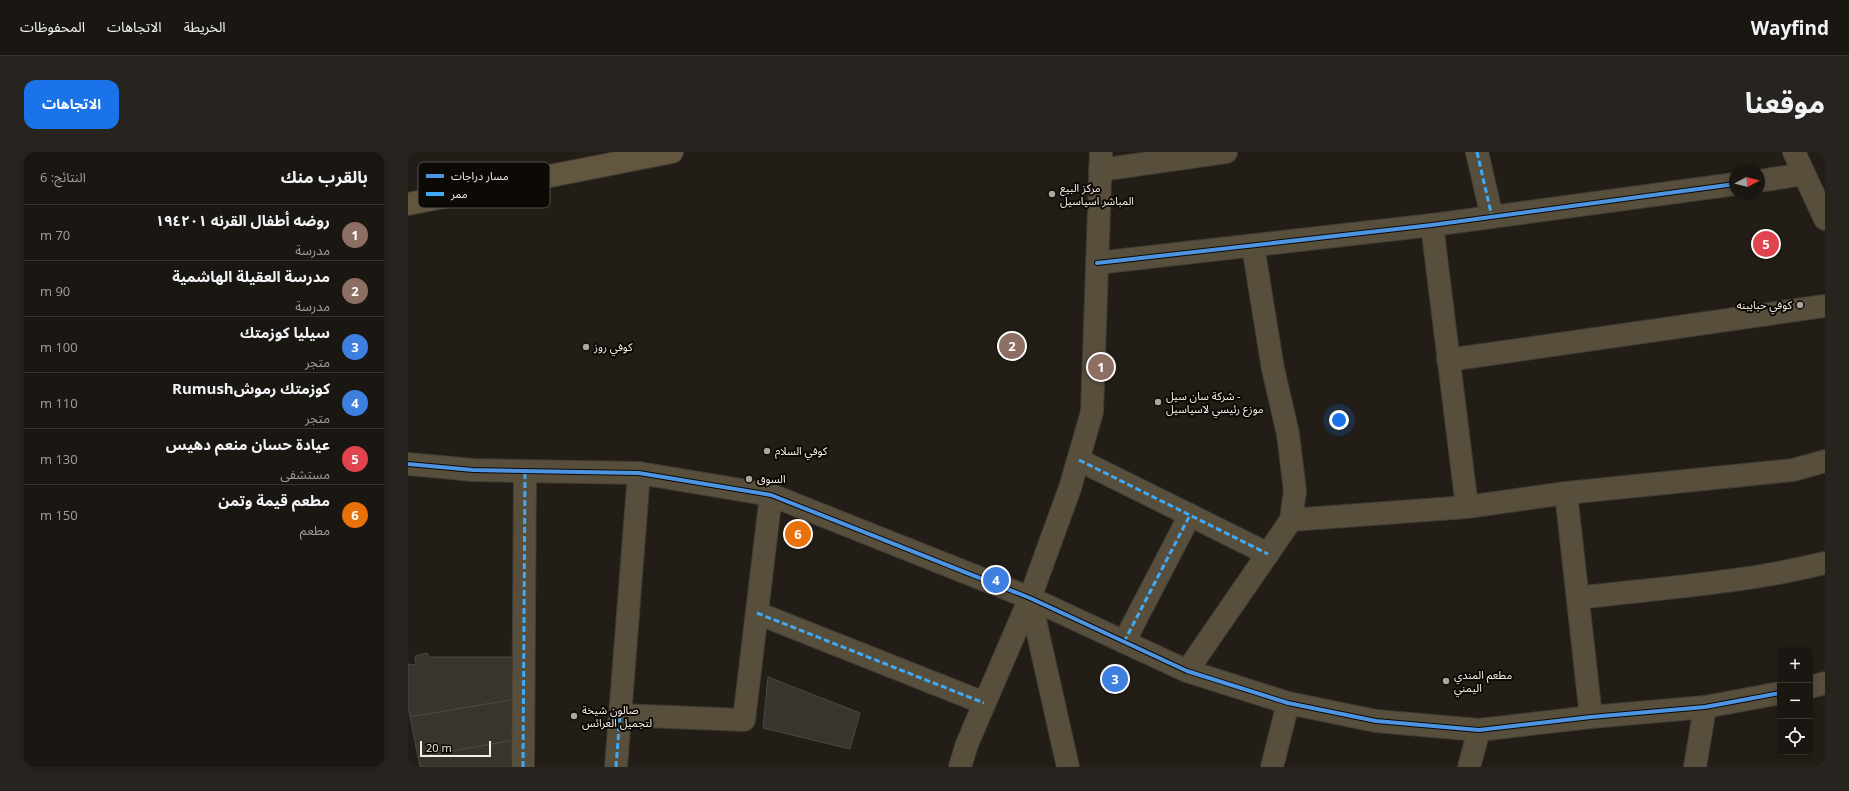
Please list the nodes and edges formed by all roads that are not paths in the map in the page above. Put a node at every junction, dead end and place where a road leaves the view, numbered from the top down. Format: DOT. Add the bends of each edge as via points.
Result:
graph roads {
  1 [pos="672,152"];
  2 [pos="1226,152"];
  3 [pos="1477,152"];
  4 [pos="1794,152"];
  5 [pos="1101,161"];
  6 [pos="1804,174"];
  7 [pos="550,176"];
  8 [pos="1765,180"];
  9 [pos="1729,185"];
  10 [pos="418,202"];
  11 [pos="408,204"];
  12 [pos="1492,217"];
  13 [pos="1825,219"];
  14 [pos="1432,225"];
  15 [pos="1253,246"];
  16 [pos="1097,263"];
  17 [pos="1825,306"];
  18 [pos="1448,360"];
  19 [pos="1078,460"];
  20 [pos="1825,461"];
  21 [pos="408,464"];
  22 [pos="526,471"];
  23 [pos="639,473"];
  24 [pos="1566,493"];
  25 [pos="771,495"];
  26 [pos="1467,507"];
  27 [pos="1190,516"];
  28 [pos="1291,520"];
  29 [pos="1268,554"];
  30 [pos="1825,563"];
  31 [pos="1030,598"];
  32 [pos="1578,598"];
  33 [pos="757,613"];
  34 [pos="1124,642"];
  35 [pos="1188,671"];
  36 [pos="1825,683"];
  37 [pos="1813,686"];
  38 [pos="1777,695"];
  39 [pos="984,702"];
  40 [pos="1288,703"];
  41 [pos="1705,707"];
  42 [pos="620,715"];
  43 [pos="1591,717"];
  44 [pos="1479,730"];
  45 [pos="523,767"];
  46 [pos="616,767"];
  47 [pos="960,767"];
  48 [pos="1068,767"];
  49 [pos="1272,767"];
  50 [pos="1470,767"];
  51 [pos="1695,767"];
  1 -- 7 [label="street"];
  2 -- 5 [label="street"];
  3 -- 12 [label="street"];
  4 -- 6 [label="street"];
  5 -- 16 [label="street"];
  6 -- 8 [label="street"];
  6 -- 13 [label="street"];
  9 -- 12 [label="street"];
  10 -- 11 [label="street"];
  12 -- 14 [label="street"];
  14 -- 15 [label="street"];
  14 -- 18 [label="street"];
  15 -- 16 [label="street"];
  15 -- 28 [label="street" via="1273,369 1288,434 1294,491"];
  16 -- 19 [label="street" via="1092,412"];
  17 -- 18 [label="street"];
  18 -- 26 [label="street"];
  19 -- 27 [label="street"];
  19 -- 31 [label="street"];
  20 -- 24 [label="street" via="1793,470"];
  21 -- 22 [label="street" via="473,470"];
  22 -- 23 [label="street"];
  22 -- 45 [label="street"];
  23 -- 25 [label="street"];
  23 -- 42 [label="street"];
  24 -- 26 [label="street"];
  24 -- 32 [label="street"];
  25 -- 31 [label="street"];
  25 -- 33 [label="street"];
  26 -- 28 [label="street"];
  27 -- 29 [label="street"];
  27 -- 34 [label="street"];
  28 -- 29 [label="street"];
  29 -- 35 [label="street"];
  30 -- 32 [label="street" via="1744,579"];
  31 -- 34 [label="street"];
  31 -- 39 [label="street"];
  31 -- 48 [label="street"];
  32 -- 43 [label="street"];
  33 -- 39 [label="street"];
  33 -- 42 [label="street" via="744,720"];
  34 -- 35 [label="street"];
  35 -- 40 [label="street"];
  36 -- 37 [label="street"];
  38 -- 41 [label="street"];
  39 -- 47 [label="street"];
  40 -- 44 [label="street" via="1376,721"];
  40 -- 49 [label="street"];
  41 -- 43 [label="street"];
  41 -- 51 [label="street"];
  42 -- 46 [label="street"];
  43 -- 44 [label="street"];
  44 -- 50 [label="street"];
}
